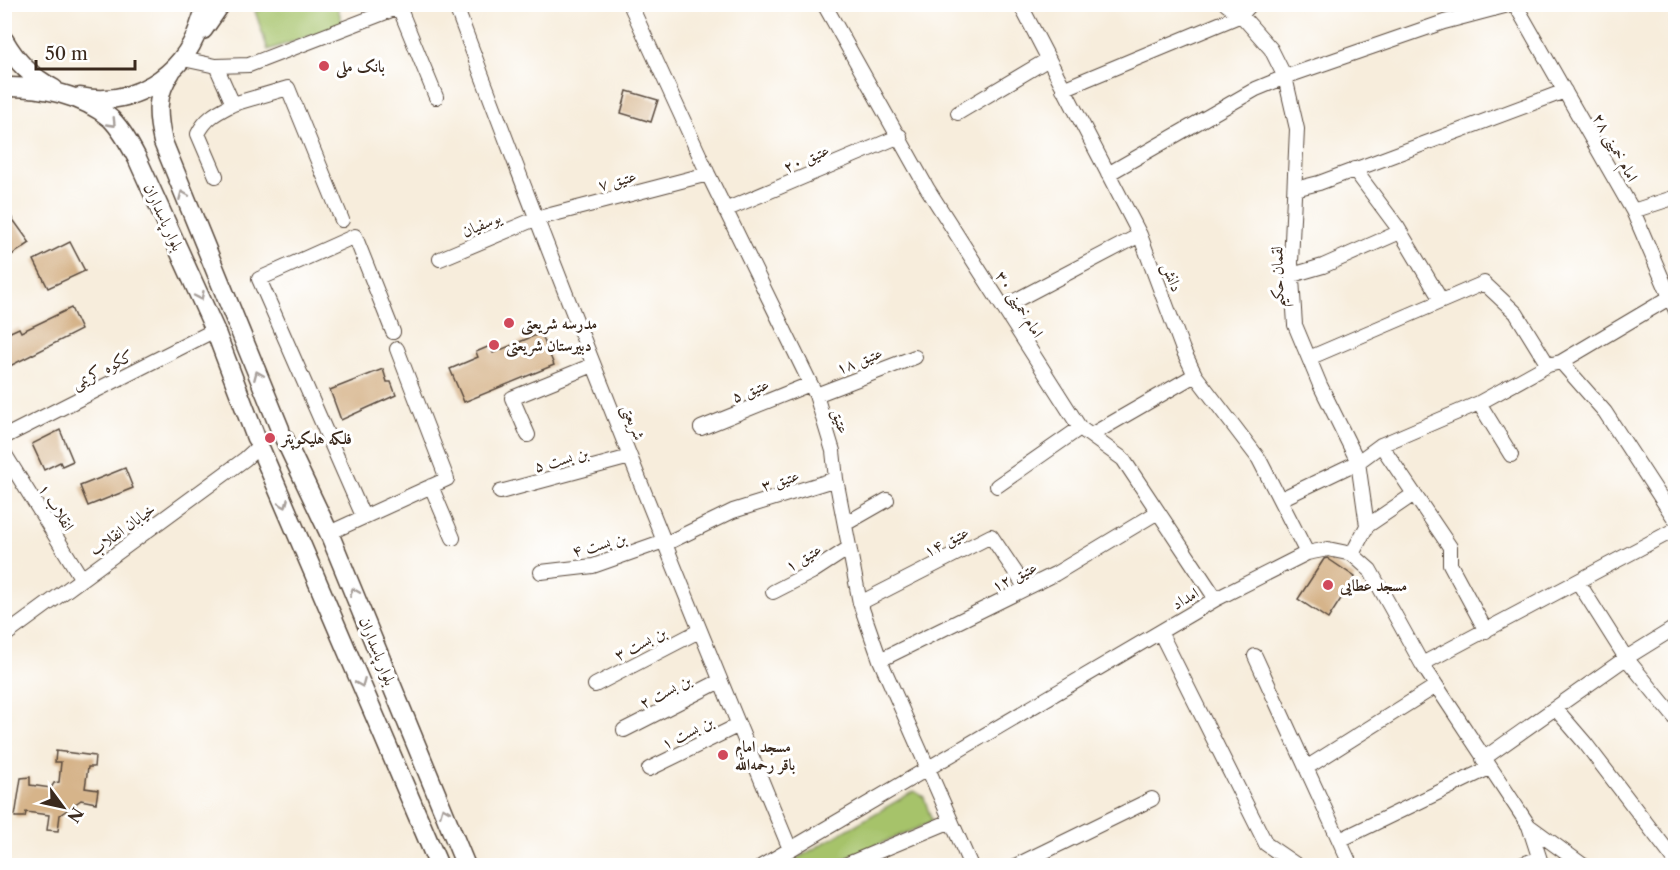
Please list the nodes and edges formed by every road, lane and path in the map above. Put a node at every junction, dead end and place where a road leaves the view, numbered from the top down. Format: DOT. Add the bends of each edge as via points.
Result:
graph roads {
  1 [pos="205,4"];
  2 [pos="221,4"];
  3 [pos="455,4"];
  4 [pos="630,4"];
  5 [pos="824,4"];
  6 [pos="1020,4"];
  7 [pos="1226,4"];
  8 [pos="1251,4"];
  9 [pos="403,6"];
  10 [pos="1519,6"];
  11 [pos="1241,15"];
  12 [pos="4,40"];
  13 [pos="183,58"];
  14 [pos="1047,60"];
  15 [pos="216,66"];
  16 [pos="1285,77"];
  17 [pos="4,87"];
  18 [pos="1063,89"];
  19 [pos="1565,91"];
  20 [pos="63,94"];
  21 [pos="436,97"];
  22 [pos="233,104"];
  23 [pos="958,113"];
  24 [pos="900,136"];
  25 [pos="1354,169"];
  26 [pos="708,174"];
  27 [pos="1108,174"];
  28 [pos="216,176"];
  29 [pos="1295,189"];
  30 [pos="1676,197"];
  31 [pos="725,210"];
  32 [pos="1633,211"];
  33 [pos="535,219"];
  34 [pos="342,220"];
  35 [pos="1400,232"];
  36 [pos="1140,235"];
  37 [pos="440,259"];
  38 [pos="1292,275"];
  39 [pos="1441,300"];
  40 [pos="1672,305"];
  41 [pos="1003,307"];
  42 [pos="215,330"];
  43 [pos="393,332"];
  44 [pos="397,349"];
  45 [pos="915,357"];
  46 [pos="1309,358"];
  47 [pos="1555,363"];
  48 [pos="594,364"];
  49 [pos="1195,375"];
  50 [pos="813,389"];
  51 [pos="1479,403"];
  52 [pos="701,428"];
  53 [pos="1085,432"];
  54 [pos="282,434"];
  55 [pos="528,435"];
  56 [pos="4,437"];
  57 [pos="258,445"];
  58 [pos="1381,445"];
  59 [pos="4,453"];
  60 [pos="1510,455"];
  61 [pos="630,457"];
  62 [pos="1358,462"];
  63 [pos="836,479"];
  64 [pos="431,486"];
  65 [pos="997,486"];
  66 [pos="500,492"];
  67 [pos="1414,494"];
  68 [pos="1281,499"];
  69 [pos="887,500"];
  70 [pos="1158,512"];
  71 [pos="363,516"];
  72 [pos="1676,521"];
  73 [pos="845,524"];
  74 [pos="1367,526"];
  75 [pos="1676,529"];
  76 [pos="329,533"];
  77 [pos="453,538"];
  78 [pos="664,543"];
  79 [pos="849,548"];
  80 [pos="1307,553"];
  81 [pos="1352,554"];
  82 [pos="541,572"];
  83 [pos="82,579"];
  84 [pos="1578,582"];
  85 [pos="1026,588"];
  86 [pos="773,592"];
  87 [pos="1216,599"];
  88 [pos="860,603"];
  89 [pos="1676,627"];
  90 [pos="1486,630"];
  91 [pos="699,631"];
  92 [pos="1160,632"];
  93 [pos="4,636"];
  94 [pos="1255,656"];
  95 [pos="1626,658"];
  96 [pos="880,660"];
  97 [pos="1422,664"];
  98 [pos="720,681"];
  99 [pos="595,685"];
  100 [pos="1436,686"];
  101 [pos="1555,708"];
  102 [pos="1676,719"];
  103 [pos="739,725"];
  104 [pos="624,730"];
  105 [pos="1486,763"];
  106 [pos="1306,768"];
  107 [pos="650,769"];
  108 [pos="927,769"];
  109 [pos="1152,799"];
  110 [pos="951,821"];
  111 [pos="1529,826"];
  112 [pos="1340,840"];
  113 [pos="1266,844"];
  114 [pos="790,849"];
  115 [pos="1541,862"];
  116 [pos="1676,862"];
  117 [pos="440,866"];
  118 [pos="466,866"];
  119 [pos="762,866"];
  120 [pos="843,866"];
  121 [pos="971,866"];
  122 [pos="1015,866"];
  123 [pos="1276,866"];
  124 [pos="1298,866"];
  125 [pos="1351,866"];
  126 [pos="1518,866"];
  127 [pos="1584,866"];
  1 -- 13 [label="main road"];
  2 -- 13 [label="main road"];
  3 -- 33 [label="street, شریعتی"];
  4 -- 26 [label="street, عتیق"];
  5 -- 24 [label="street, امام خمینی ۳۰"];
  6 -- 14 [label="street, دانش"];
  7 -- 11 [label="street, لقمان حکیم"];
  8 -- 11 [label="street"];
  9 -- 15 [label="street" via="249,65"];
  9 -- 21 [label="street"];
  10 -- 16 [label="street" via="1444,22"];
  10 -- 19 [label="street, امام خمینی ۲۸"];
  11 -- 16 [label="street, لقمان حکیم" via="1271,49"];
  11 -- 18 [label="street"];
  12 -- 20 [label="main road" via="14,58 36,79"];
  13 -- 15 [label="street"];
  13 -- 20 [label="main road" via="147,88 120,98 91,100"];
  54 -- 13 [label="main road, بلوار پاسداران, one-way" via="167,156 160,130 162,84"];
  14 -- 18 [label="street, دانش"];
  14 -- 23 [label="street"];
  15 -- 22 [label="street"];
  16 -- 27 [label="street" via="1256,89"];
  16 -- 29 [label="street, لقمان حکیم" via="1297,129"];
  17 -- 20 [label="main road"];
  18 -- 27 [label="street, دانش"];
  19 -- 25 [label="street"];
  19 -- 32 [label="street, امام خمینی ۲۸"];
  20 -- 42 [label="main road, بلوار پاسداران, one-way" via="111,119 129,143"];
  22 -- 28 [label="street" via="213,114 198,134"];
  22 -- 34 [label="street" via="288,88"];
  24 -- 31 [label="street, عتیق ۲۰"];
  24 -- 41 [label="street, امام خمینی ۳۰" via="927,188"];
  25 -- 29 [label="street"];
  25 -- 35 [label="street"];
  26 -- 31 [label="street, عتیق"];
  26 -- 33 [label="street, عتیق ۷"];
  27 -- 36 [label="street, دانش"];
  29 -- 38 [label="street, لقمان حکیم"];
  30 -- 32 [label="street"];
  31 -- 50 [label="street, عتیق"];
  32 -- 40 [label="street, امام خمینی ۲۸"];
  33 -- 37 [label="street, یوسفیان"];
  33 -- 48 [label="street, شریعتی"];
  35 -- 38 [label="street" via="1323,266"];
  35 -- 39 [label="street"];
  36 -- 41 [label="street"];
  36 -- 49 [label="street, دانش"];
  38 -- 46 [label="street, لقمان حکیم" via="1295,325"];
  39 -- 46 [label="street"];
  39 -- 47 [label="street" via="1484,283 1516,313"];
  40 -- 47 [label="street"];
  41 -- 53 [label="street, امام خمینی ۳۰"];
  42 -- 56 [label="street, ککوه کریمی"];
  42 -- 57 [label="main road, بلوار پاسداران"];
  43 -- 71 [label="street" via="355,236 259,279"];
  44 -- 64 [label="street" via="447,479"];
  45 -- 50 [label="street, عتیق ۱۸"];
  46 -- 62 [label="street, لقمان حکیم"];
  47 -- 51 [label="street"];
  47 -- 72 [label="street" via="1605,412"];
  48 -- 55 [label="street" via="512,398"];
  48 -- 61 [label="street, شریعتی"];
  49 -- 53 [label="street"];
  49 -- 68 [label="street, دانش" via="1259,459"];
  50 -- 52 [label="street, عتیق ۵"];
  50 -- 63 [label="street, عتیق" via="833,451"];
  51 -- 58 [label="street"];
  51 -- 60 [label="street"];
  53 -- 65 [label="street"];
  53 -- 70 [label="street, امام خمینی ۳۰" via="1123,459"];
  54 -- 57 [label="main road" via="282,447 274,452 265,452"];
  54 -- 76 [label="main road, بلوار پاسداران"];
  57 -- 83 [label="street, خیابان انقلاب" via="245,459"];
  57 -- 117 [label="main road, بلوار پاسداران, one-way"];
  58 -- 62 [label="street"];
  58 -- 67 [label="street"];
  59 -- 83 [label="street, انقلاب ۱"];
  61 -- 66 [label="street, بن بست ۵"];
  61 -- 78 [label="street, شریعتی"];
  62 -- 68 [label="street"];
  62 -- 74 [label="street, لقمان حکیم"];
  63 -- 73 [label="street, عتیق"];
  63 -- 78 [label="street, عتیق ۳" via="733,511"];
  64 -- 71 [label="street"];
  64 -- 77 [label="street"];
  67 -- 74 [label="street"];
  67 -- 90 [label="street" via="1450,547 1450,564"];
  68 -- 80 [label="street, دانش"];
  69 -- 73 [label="street"];
  70 -- 85 [label="street, عتیق ۱۲"];
  70 -- 87 [label="street, امام خمینی ۳۰"];
  71 -- 76 [label="street"];
  73 -- 79 [label="street, عتیق"];
  74 -- 81 [label="street"];
  75 -- 84 [label="street"];
  118 -- 76 [label="main road, بلوار پاسداران, one-way"];
  78 -- 82 [label="street, بن بست ۴" via="593,566"];
  78 -- 91 [label="street, شریعتی"];
  79 -- 86 [label="street, عتیق ۱"];
  79 -- 88 [label="street, عتیق"];
  80 -- 81 [label="street, امداد" via="1328,549"];
  80 -- 87 [label="street, امداد"];
  81 -- 97 [label="street" via="1370,570"];
  83 -- 93 [label="street, خیابان انقلاب"];
  84 -- 90 [label="street"];
  84 -- 95 [label="street"];
  85 -- 88 [label="street, عتیق ۱۴" via="991,536"];
  85 -- 96 [label="street, عتیق ۱۲"];
  87 -- 92 [label="street, امداد"];
  88 -- 96 [label="street, عتیق"];
  89 -- 95 [label="street"];
  90 -- 97 [label="street"];
  91 -- 98 [label="street, شریعتی"];
  91 -- 99 [label="street, بن بست ۳"];
  92 -- 108 [label="street, امداد"];
  92 -- 113 [label="street"];
  94 -- 106 [label="street"];
  95 -- 101 [label="street"];
  95 -- 102 [label="street"];
  96 -- 108 [label="street, عتیق"];
  97 -- 100 [label="street"];
  98 -- 103 [label="street, شریعتی"];
  98 -- 104 [label="street, بن بست ۲"];
  100 -- 105 [label="street"];
  100 -- 106 [label="street"];
  101 -- 105 [label="street"];
  101 -- 116 [label="street"];
  103 -- 107 [label="street, بن بست ۱"];
  103 -- 114 [label="street, شریعتی"];
  105 -- 111 [label="street"];
  105 -- 112 [label="street"];
  106 -- 112 [label="street"];
  108 -- 110 [label="street, عتیق"];
  108 -- 114 [label="street, امداد"];
  109 -- 122 [label="street"];
  110 -- 120 [label="street"];
  110 -- 121 [label="street, عتیق"];
  111 -- 115 [label="street"];
  111 -- 127 [label="street"];
  112 -- 125 [label="street"];
  113 -- 123 [label="street"];
  113 -- 124 [label="street"];
  114 -- 119 [label="street, امداد"];
  115 -- 126 [label="street"];
}
